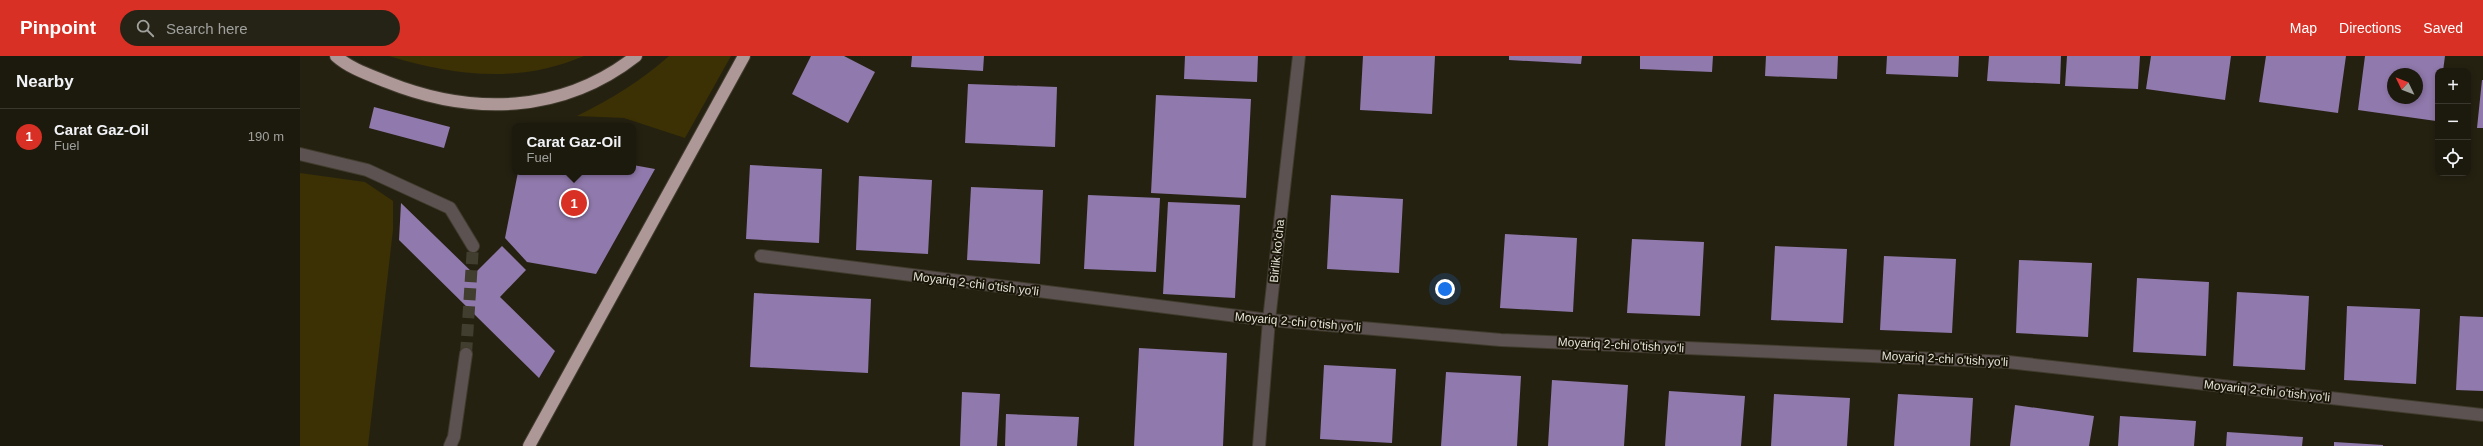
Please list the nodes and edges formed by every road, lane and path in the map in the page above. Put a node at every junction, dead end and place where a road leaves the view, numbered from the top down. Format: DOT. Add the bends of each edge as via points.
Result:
graph roads {
  1 [pos="336,56"];
  2 [pos="636,56"];
  3 [pos="744,56"];
  4 [pos="1299,56"];
  5 [pos="300,154"];
  6 [pos="473,246"];
  7 [pos="761,256"];
  8 [pos="1270,320"];
  9 [pos="466,354"];
  10 [pos="2483,415"];
  11 [pos="450,446"];
  12 [pos="529,446"];
  13 [pos="1258,446"];
  1 -- 2 [label="highway" via="360,70 409,90 457,103 493,106 571,92 605,77"];
  3 -- 12 [label="highway"];
  4 -- 8 [label="street, Birlik ko'cha"];
  5 -- 6 [label="street" via="367,170 450,208"];
  7 -- 8 [label="street, Moyariq 2-chi o'tish yo'li"];
  8 -- 10 [label="street, Moyariq 2-chi o'tish yo'li" via="1501,340 2008,362"];
  8 -- 13 [label="street, Birlik ko'cha"];
  9 -- 11 [label="street" via="454,438"];
}
